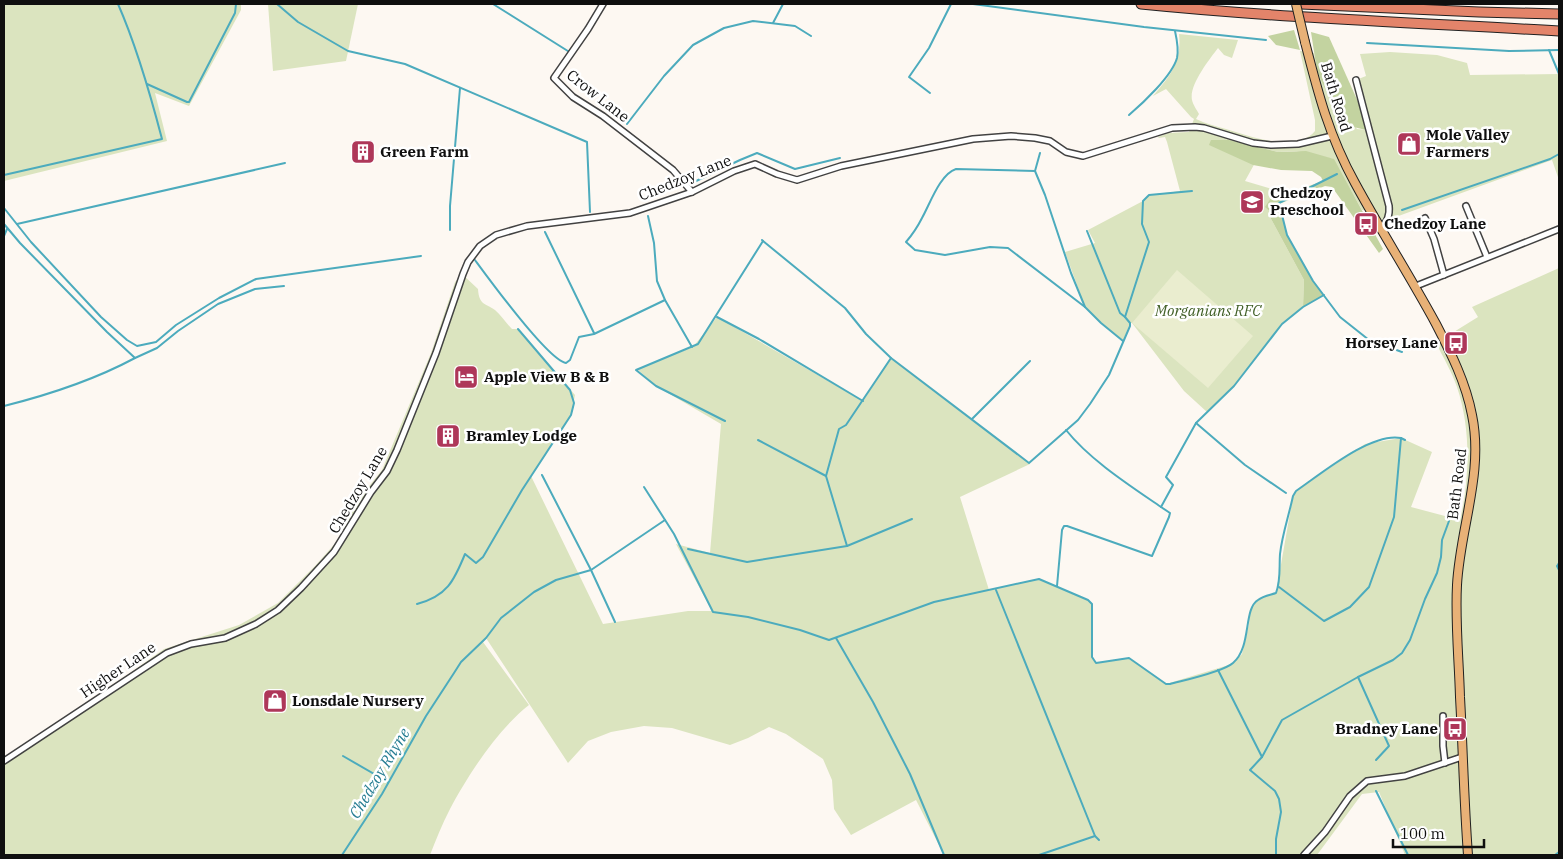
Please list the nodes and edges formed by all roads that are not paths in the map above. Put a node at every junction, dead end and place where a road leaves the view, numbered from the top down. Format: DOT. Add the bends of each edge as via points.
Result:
graph roads {
  1 [pos="603,4"];
  2 [pos="1141,4"];
  3 [pos="1296,4"];
  4 [pos="1301,4"];
  5 [pos="1559,14"];
  6 [pos="1559,31"];
  7 [pos="1356,80"];
  8 [pos="1332,136"];
  9 [pos="692,192"];
  10 [pos="1466,206"];
  11 [pos="1424,218"];
  12 [pos="1381,229"];
  13 [pos="1559,229"];
  14 [pos="1486,257"];
  15 [pos="1444,275"];
  16 [pos="1416,286"];
  17 [pos="256,624"];
  18 [pos="1443,716"];
  19 [pos="1462,757"];
  20 [pos="4,761"];
  21 [pos="1445,763"];
  22 [pos="1304,855"];
  23 [pos="1468,855"];
  1 -- 9 [label="street, Crow Lane" via="554,78 573,96 673,170"];
  2 -- 6 [label="highway" via="1231,13"];
  3 -- 8 [label="main road, Bath Road, bridge"];
  4 -- 5 [label="highway"];
  7 -- 12 [label="street" via="1389,206 1388,219"];
  8 -- 9 [label="street, Chedzoy Lane" via="1298,144 1271,145 1204,128 1172,128 1083,156 1035,138 973,139 841,166 797,180 755,164"];
  8 -- 12 [label="main road, Bath Road"];
  9 -- 17 [label="street, Chedzoy Lane" via="630,212 527,226 496,235 480,246 463,274 433,361 387,471 327,561 278,610"];
  10 -- 14 [label="street"];
  11 -- 15 [label="street"];
  12 -- 16 [label="main road, Bath Road"];
  13 -- 14 [label="street"];
  14 -- 15 [label="street"];
  15 -- 16 [label="street"];
  16 -- 19 [label="main road, Bath Road" via="1461,379 1475,437 1472,499 1457,584"];
  17 -- 20 [label="street, Higher Lane" via="225,638 167,653"];
  18 -- 21 [label="street"];
  19 -- 21 [label="street"];
  19 -- 23 [label="main road, Bath Road"];
  21 -- 22 [label="street" via="1405,776 1366,781 1350,796"];
}
